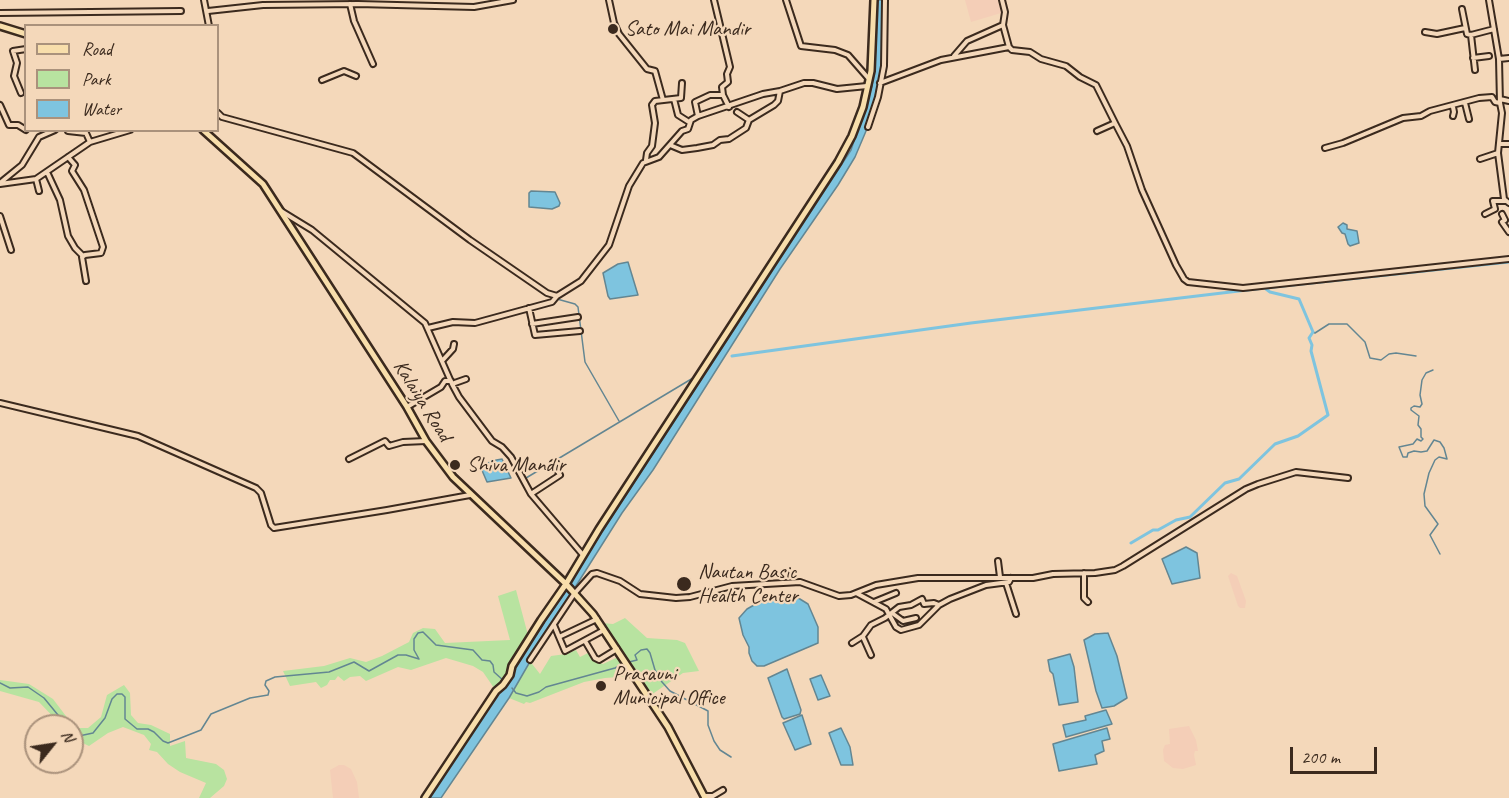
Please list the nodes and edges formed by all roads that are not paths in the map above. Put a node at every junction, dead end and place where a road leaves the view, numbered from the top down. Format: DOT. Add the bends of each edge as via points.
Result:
graph roads {
  1 [pos="204,0"];
  2 [pos="513,0"];
  3 [pos="609,0"];
  4 [pos="714,0"];
  5 [pos="786,0"];
  6 [pos="874,0"];
  7 [pos="885,0"];
  8 [pos="1002,0"];
  9 [pos="1489,0"];
  10 [pos="350,4"];
  11 [pos="1462,9"];
  12 [pos="181,11"];
  13 [pos="208,11"];
  14 [pos="0,13"];
  15 [pos="209,24"];
  16 [pos="0,26"];
  17 [pos="1003,26"];
  18 [pos="1465,28"];
  19 [pos="1494,29"];
  20 [pos="1425,32"];
  21 [pos="24,33"];
  22 [pos="1471,35"];
  23 [pos="1009,47"];
  24 [pos="24,49"];
  25 [pos="1489,56"];
  26 [pos="954,57"];
  27 [pos="1473,58"];
  28 [pos="1509,58"];
  29 [pos="1498,59"];
  30 [pos="373,64"];
  31 [pos="1475,70"];
  32 [pos="356,76"];
  33 [pos="322,80"];
  34 [pos="880,82"];
  35 [pos="682,83"];
  36 [pos="868,83"];
  37 [pos="780,91"];
  38 [pos="21,93"];
  39 [pos="723,95"];
  40 [pos="674,99"];
  41 [pos="663,100"];
  42 [pos="1500,101"];
  43 [pos="1509,101"];
  44 [pos="1465,103"];
  45 [pos="0,105"];
  46 [pos="1453,106"];
  47 [pos="729,107"];
  48 [pos="737,112"];
  49 [pos="219,114"];
  50 [pos="698,116"];
  51 [pos="1453,116"];
  52 [pos="1469,119"];
  53 [pos="749,120"];
  54 [pos="689,122"];
  55 [pos="1115,123"];
  56 [pos="868,127"];
  57 [pos="24,129"];
  58 [pos="1097,131"];
  59 [pos="77,132"];
  60 [pos="123,132"];
  61 [pos="205,132"];
  62 [pos="43,133"];
  63 [pos="90,142"];
  64 [pos="1499,144"];
  65 [pos="1509,144"];
  66 [pos="670,145"];
  67 [pos="1325,147"];
  68 [pos="1498,153"];
  69 [pos="68,157"];
  70 [pos="1480,159"];
  71 [pos="646,160"];
  72 [pos="47,172"];
  73 [pos="36,179"];
  74 [pos="0,183"];
  75 [pos="39,191"];
  76 [pos="1507,202"];
  77 [pos="280,211"];
  78 [pos="1485,214"];
  79 [pos="1502,214"];
  80 [pos="0,216"];
  81 [pos="1509,232"];
  82 [pos="11,250"];
  83 [pos="83,256"];
  84 [pos="1509,259"];
  85 [pos="86,280"];
  86 [pos="556,298"];
  87 [pos="529,308"];
  88 [pos="578,317"];
  89 [pos="532,324"];
  90 [pos="428,328"];
  91 [pos="580,331"];
  92 [pos="453,345"];
  93 [pos="442,361"];
  94 [pos="466,380"];
  95 [pos="451,382"];
  96 [pos="0,403"];
  97 [pos="407,407"];
  98 [pos="426,441"];
  99 [pos="349,459"];
  100 [pos="553,463"];
  101 [pos="1348,478"];
  102 [pos="531,494"];
  103 [pos="470,495"];
  104 [pos="583,555"];
  105 [pos="998,561"];
  106 [pos="1084,573"];
  107 [pos="1000,577"];
  108 [pos="1011,578"];
  109 [pos="1006,583"];
  110 [pos="567,586"];
  111 [pos="858,593"];
  112 [pos="896,593"];
  113 [pos="574,594"];
  114 [pos="874,602"];
  115 [pos="1088,602"];
  116 [pos="939,605"];
  117 [pos="890,614"];
  118 [pos="1016,614"];
  119 [pos="916,618"];
  120 [pos="597,620"];
  121 [pos="554,625"];
  122 [pos="604,630"];
  123 [pos="863,636"];
  124 [pos="559,637"];
  125 [pos="585,641"];
  126 [pos="852,643"];
  127 [pos="617,649"];
  128 [pos="871,655"];
  129 [pos="530,660"];
  130 [pos="723,790"];
  131 [pos="705,797"];
  132 [pos="425,798"];
  1 -- 13 [label="street"];
  2 -- 10 [label="street" via="474,7"];
  3 -- 41 [label="street" via="620,34 647,69 655,71"];
  4 -- 39 [label="street" via="730,67"];
  5 -- 36 [label="street" via="801,46 848,55"];
  6 -- 36 [label="main road"];
  7 -- 34 [label="street"];
  8 -- 17 [label="street"];
  9 -- 19 [label="street"];
  10 -- 13 [label="street" via="263,4"];
  10 -- 30 [label="street"];
  11 -- 18 [label="street"];
  12 -- 14 [label="street"];
  13 -- 15 [label="street"];
  16 -- 21 [label="main road"];
  17 -- 23 [label="street"];
  17 -- 26 [label="street" via="967,41"];
  18 -- 20 [label="street" via="1437,34"];
  18 -- 22 [label="street"];
  19 -- 22 [label="street"];
  19 -- 29 [label="street"];
  22 -- 27 [label="street"];
  23 -- 26 [label="street"];
  23 -- 55 [label="street" via="1066,66 1096,85"];
  24 -- 38 [label="street" via="13,51 17,63 14,76"];
  25 -- 27 [label="street"];
  26 -- 34 [label="street"];
  27 -- 31 [label="street"];
  28 -- 29 [label="street"];
  29 -- 42 [label="street"];
  32 -- 33 [label="street" via="344,71"];
  34 -- 56 [label="street"];
  35 -- 40 [label="street" via="681,98"];
  36 -- 37 [label="street" via="837,88 804,83"];
  36 -- 104 [label="main road" via="852,136 838,162"];
  37 -- 47 [label="street"];
  37 -- 53 [label="street" via="774,105"];
  39 -- 47 [label="street"];
  39 -- 50 [label="street" via="710,94 695,102"];
  40 -- 41 [label="street"];
  40 -- 54 [label="street" via="678,115"];
  41 -- 71 [label="street" via="652,105 655,123"];
  42 -- 43 [label="street"];
  42 -- 44 [label="street" via="1486,97"];
  42 -- 64 [label="street"];
  44 -- 46 [label="street"];
  44 -- 52 [label="street"];
  45 -- 57 [label="street" via="9,125"];
  46 -- 51 [label="street"];
  46 -- 67 [label="street" via="1402,118"];
  47 -- 50 [label="street"];
  48 -- 53 [label="street"];
  49 -- 86 [label="street" via="353,153"];
  50 -- 54 [label="street"];
  53 -- 66 [label="street" via="748,126 736,136 713,145 682,150"];
  54 -- 66 [label="street" via="688,129"];
  55 -- 58 [label="street"];
  55 -- 84 [label="street" via="1176,265 1188,282 1243,288"];
  59 -- 63 [label="street" via="86,133"];
  60 -- 63 [label="street"];
  61 -- 77 [label="main road, Kalaiya Road" via="263,184"];
  62 -- 74 [label="street" via="22,165"];
  63 -- 69 [label="street"];
  64 -- 65 [label="street"];
  64 -- 68 [label="street"];
  66 -- 71 [label="street" via="659,157"];
  68 -- 70 [label="street"];
  68 -- 76 [label="street"];
  69 -- 72 [label="street"];
  69 -- 83 [label="street" via="75,165 72,171 84,190 103,247 101,253"];
  71 -- 86 [label="street" via="629,186 609,245 581,281"];
  72 -- 73 [label="street"];
  72 -- 83 [label="street" via="60,200 68,236"];
  73 -- 74 [label="street"];
  73 -- 75 [label="street"];
  76 -- 78 [label="street" via="1493,201 1495,209"];
  77 -- 90 [label="street" via="312,230 416,313"];
  77 -- 97 [label="main road, Kalaiya Road"];
  79 -- 81 [label="street"];
  80 -- 82 [label="street"];
  83 -- 85 [label="street"];
  86 -- 87 [label="street"];
  87 -- 89 [label="street"];
  87 -- 90 [label="street" via="475,322"];
  88 -- 89 [label="street"];
  89 -- 91 [label="street" via="535,335"];
  90 -- 93 [label="street"];
  92 -- 93 [label="street"];
  93 -- 95 [label="street"];
  94 -- 95 [label="street"];
  95 -- 97 [label="street" via="444,382"];
  95 -- 102 [label="street" via="492,441 511,457"];
  96 -- 103 [label="street" via="138,436 256,488 274,528"];
  97 -- 98 [label="main road, Kalaiya Road"];
  98 -- 99 [label="street" via="389,446 385,441"];
  98 -- 103 [label="main road, Kalaiya Road"];
  100 -- 102 [label="street" via="560,475"];
  101 -- 106 [label="street" via="1296,472 1258,484 1115,570"];
  102 -- 104 [label="street"];
  103 -- 110 [label="main road, Kalaiya Road"];
  104 -- 110 [label="main road"];
  105 -- 107 [label="street"];
  106 -- 108 [label="street"];
  106 -- 115 [label="street" via="1084,598"];
  107 -- 108 [label="street"];
  107 -- 111 [label="street" via="918,578 876,585"];
  108 -- 109 [label="street"];
  109 -- 116 [label="street" via="976,588"];
  109 -- 118 [label="street"];
  110 -- 113 [label="main road, Kalaiya Road"];
  110 -- 132 [label="main road"];
  111 -- 113 [label="street" via="834,595 800,582 732,586 690,597 654,597 597,573"];
  111 -- 114 [label="street"];
  112 -- 114 [label="street"];
  113 -- 120 [label="main road, Kalaiya Road"];
  113 -- 121 [label="street"];
  114 -- 117 [label="street"];
  116 -- 117 [label="street" via="924,604 922,599"];
  116 -- 117 [label="street" via="914,628 898,629"];
  117 -- 119 [label="street" via="903,621"];
  117 -- 123 [label="street" via="870,625"];
  120 -- 122 [label="main road, Kalaiya Road"];
  120 -- 124 [label="street"];
  121 -- 124 [label="street"];
  121 -- 129 [label="street"];
  122 -- 125 [label="street"];
  122 -- 127 [label="main road, Kalaiya Road"];
  123 -- 126 [label="street"];
  123 -- 128 [label="street"];
  124 -- 125 [label="street" via="565,651"];
  125 -- 127 [label="street" via="598,660"];
  127 -- 131 [label="main road, Kalaiya Road" via="669,727"];
  130 -- 131 [label="street"];
}
